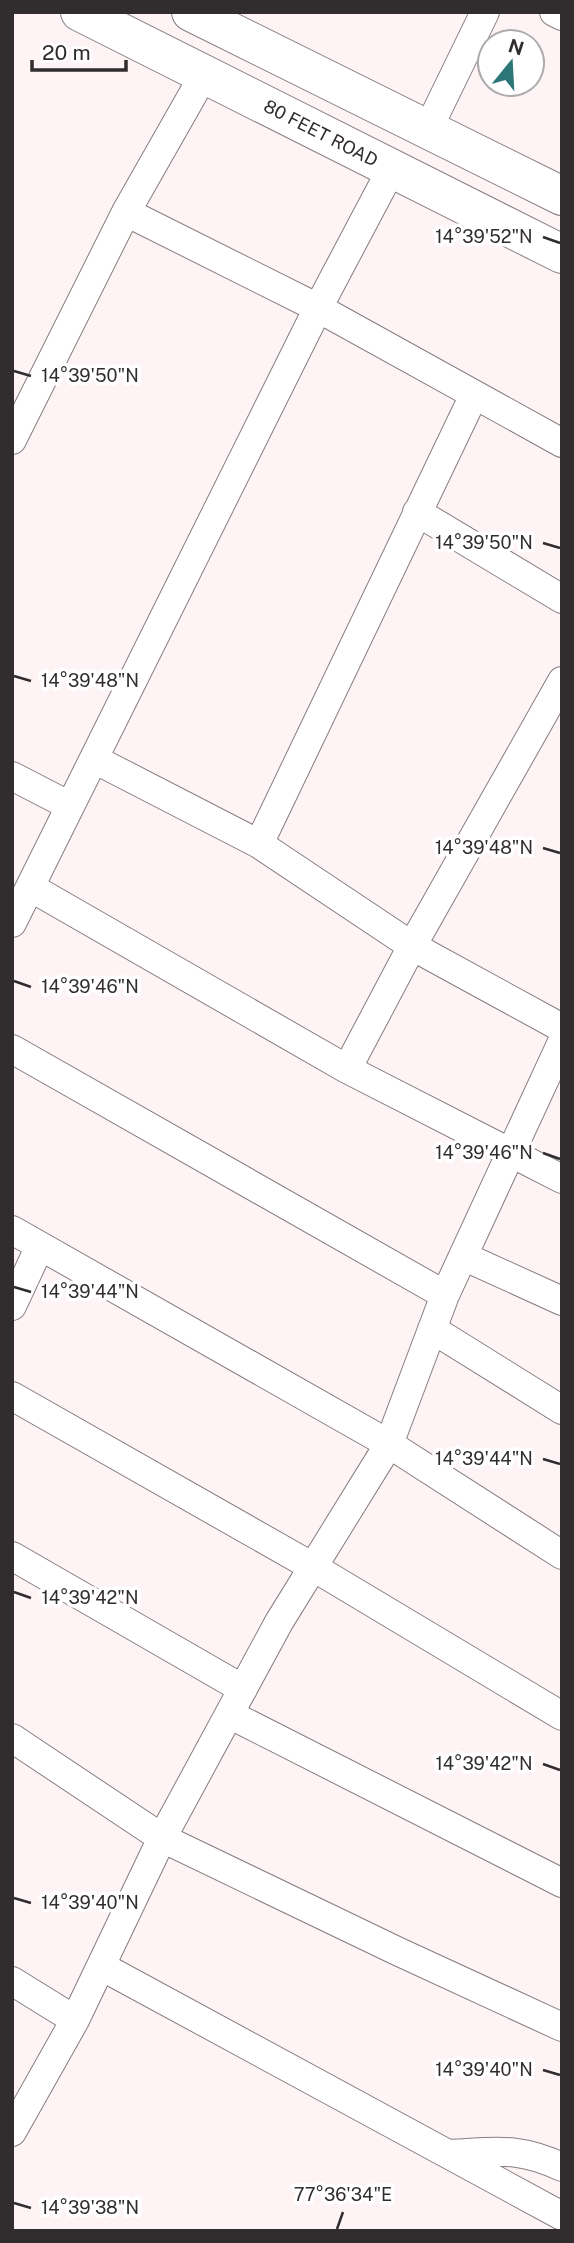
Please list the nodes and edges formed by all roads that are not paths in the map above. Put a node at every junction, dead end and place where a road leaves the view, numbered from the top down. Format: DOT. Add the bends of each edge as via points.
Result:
graph roads {
  1 [pos="80,12"];
  2 [pos="485,12"];
  3 [pos="554,12"];
  4 [pos="562,16"];
  5 [pos="212,17"];
  6 [pos="205,74"];
  7 [pos="428,129"];
  8 [pos="392,169"];
  9 [pos="562,196"];
  10 [pos="127,212"];
  11 [pos="562,254"];
  12 [pos="318,308"];
  13 [pos="474,395"];
  14 [pos="12,440"];
  15 [pos="562,443"];
  16 [pos="417,512"];
  17 [pos="562,599"];
  18 [pos="562,681"];
  19 [pos="94,759"];
  20 [pos="12,776"];
  21 [pos="70,806"];
  22 [pos="259,844"];
  23 [pos="30,887"];
  24 [pos="12,923"];
  25 [pos="412,946"];
  26 [pos="562,1028"];
  27 [pos="562,1042"];
  28 [pos="12,1049"];
  29 [pos="346,1069"];
  30 [pos="510,1154"];
  31 [pos="562,1179"];
  32 [pos="12,1230"];
  33 [pos="40,1246"];
  34 [pos="463,1256"];
  35 [pos="445,1295"];
  36 [pos="562,1301"];
  37 [pos="12,1306"];
  38 [pos="432,1329"];
  39 [pos="12,1396"];
  40 [pos="562,1409"];
  41 [pos="389,1444"];
  42 [pos="562,1555"];
  43 [pos="12,1556"];
  44 [pos="313,1567"];
  45 [pos="243,1689"];
  46 [pos="229,1714"];
  47 [pos="562,1716"];
  48 [pos="12,1738"];
  49 [pos="162,1838"];
  50 [pos="562,1883"];
  51 [pos="101,1966"];
  52 [pos="12,1981"];
  53 [pos="75,2020"];
  54 [pos="562,2027"];
  55 [pos="12,2132"];
  56 [pos="449,2154"];
  57 [pos="562,2167"];
  58 [pos="562,2216"];
  1 -- 6 [label="main road, 80 FEET ROAD"];
  2 -- 7 [label="street"];
  3 -- 4 [label="street"];
  5 -- 7 [label="main road"];
  6 -- 8 [label="main road, 80 FEET ROAD"];
  6 -- 10 [label="street"];
  7 -- 9 [label="main road"];
  8 -- 11 [label="main road, 80 FEET ROAD"];
  8 -- 12 [label="street"];
  10 -- 12 [label="street"];
  10 -- 14 [label="street"];
  12 -- 13 [label="street"];
  12 -- 19 [label="street"];
  13 -- 15 [label="street"];
  13 -- 16 [label="street"];
  16 -- 17 [label="street"];
  16 -- 22 [label="street"];
  18 -- 25 [label="street"];
  19 -- 21 [label="street"];
  19 -- 22 [label="street"];
  20 -- 21 [label="street"];
  21 -- 23 [label="street"];
  22 -- 25 [label="street"];
  23 -- 24 [label="street"];
  23 -- 29 [label="street"];
  25 -- 26 [label="street"];
  25 -- 29 [label="street"];
  27 -- 30 [label="street"];
  28 -- 35 [label="street"];
  29 -- 30 [label="street"];
  30 -- 31 [label="street"];
  30 -- 34 [label="street"];
  32 -- 33 [label="street"];
  33 -- 37 [label="street"];
  33 -- 41 [label="street"];
  34 -- 35 [label="street"];
  34 -- 36 [label="street"];
  35 -- 38 [label="street"];
  38 -- 40 [label="street"];
  38 -- 41 [label="street"];
  39 -- 44 [label="street"];
  41 -- 42 [label="street"];
  41 -- 44 [label="street"];
  43 -- 45 [label="street"];
  44 -- 45 [label="street"];
  44 -- 47 [label="street"];
  45 -- 46 [label="street"];
  46 -- 49 [label="street"];
  46 -- 50 [label="street"];
  48 -- 49 [label="street"];
  49 -- 51 [label="street"];
  49 -- 54 [label="street"];
  51 -- 53 [label="street"];
  51 -- 56 [label="street"];
  52 -- 53 [label="street"];
  53 -- 55 [label="street"];
  56 -- 57 [label="street" via="522,2152"];
  56 -- 58 [label="street"];
}
